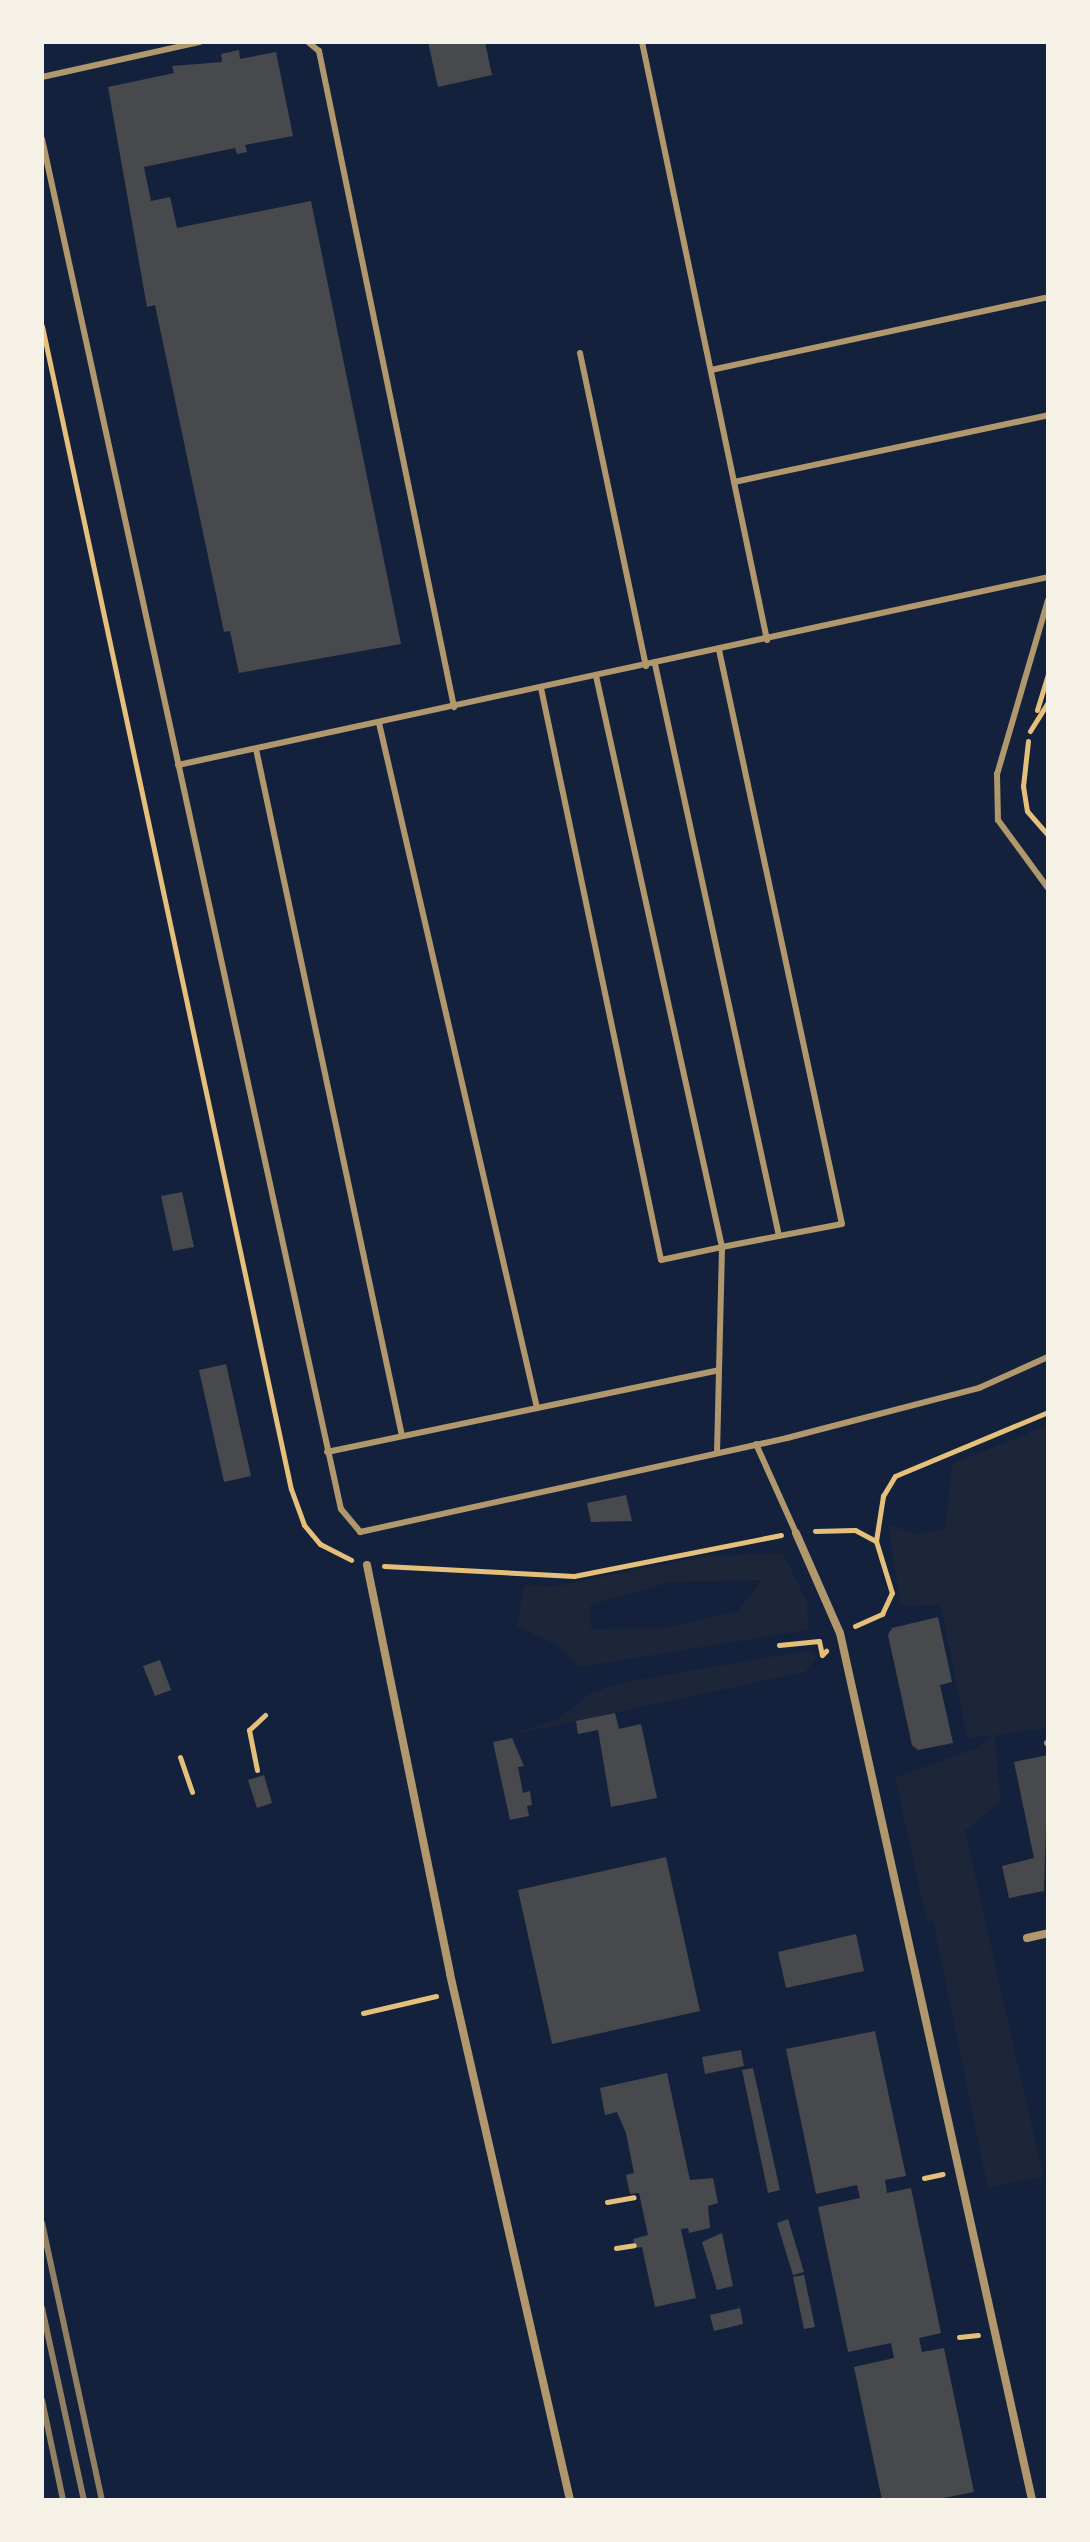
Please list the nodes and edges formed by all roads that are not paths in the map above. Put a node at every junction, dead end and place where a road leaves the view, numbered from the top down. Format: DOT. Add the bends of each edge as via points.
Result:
graph roads {
  1 [pos="200,42"];
  2 [pos="308,42"];
  3 [pos="642,42"];
  4 [pos="42,77"];
  5 [pos="42,139"];
  6 [pos="1048,297"];
  7 [pos="580,353"];
  8 [pos="711,370"];
  9 [pos="1048,415"];
  10 [pos="734,482"];
  11 [pos="1048,577"];
  12 [pos="1048,600"];
  13 [pos="767,640"];
  14 [pos="719,650"];
  15 [pos="655,664"];
  16 [pos="646,666"];
  17 [pos="596,676"];
  18 [pos="541,688"];
  19 [pos="454,707"];
  20 [pos="379,723"];
  21 [pos="256,749"];
  22 [pos="178,765"];
  23 [pos="1048,888"];
  24 [pos="779,1236"];
  25 [pos="722,1247"];
  26 [pos="1048,1357"];
  27 [pos="719,1370"];
  28 [pos="537,1408"];
  29 [pos="402,1436"];
  30 [pos="756,1444"];
  31 [pos="327,1452"];
  32 [pos="717,1453"];
  33 [pos="796,1533"];
  34 [pos="367,1565"];
  35 [pos="1048,1933"];
  36 [pos="1027,1938"];
  37 [pos="570,2500"];
  38 [pos="1032,2500"];
  1 -- 4 [label="lane"];
  2 -- 19 [label="lane" via="319,51"];
  3 -- 8 [label="lane"];
  5 -- 22 [label="lane"];
  6 -- 8 [label="lane"];
  7 -- 16 [label="lane"];
  8 -- 10 [label="lane"];
  9 -- 10 [label="lane"];
  10 -- 13 [label="lane"];
  11 -- 13 [label="lane"];
  12 -- 23 [label="lane" via="997,774 998,820"];
  13 -- 14 [label="lane"];
  14 -- 15 [label="lane"];
  14 -- 24 [label="lane" via="842,1224"];
  15 -- 16 [label="lane"];
  15 -- 24 [label="lane"];
  16 -- 17 [label="lane"];
  17 -- 18 [label="lane"];
  17 -- 25 [label="lane"];
  18 -- 19 [label="lane"];
  18 -- 25 [label="lane" via="661,1260"];
  19 -- 20 [label="lane"];
  20 -- 21 [label="lane"];
  20 -- 28 [label="lane"];
  21 -- 22 [label="lane"];
  21 -- 29 [label="lane"];
  22 -- 31 [label="lane"];
  24 -- 25 [label="lane"];
  25 -- 27 [label="lane"];
  26 -- 30 [label="lane" via="979,1388"];
  27 -- 28 [label="lane"];
  27 -- 32 [label="lane"];
  28 -- 29 [label="lane"];
  29 -- 31 [label="lane"];
  30 -- 32 [label="lane"];
  30 -- 33 [label="lane"];
  31 -- 32 [label="lane" via="341,1509 360,1532"];
  33 -- 38 [label="street" via="840,1633"];
  34 -- 37 [label="street" via="454,1992"];
  35 -- 36 [label="street"];
}
